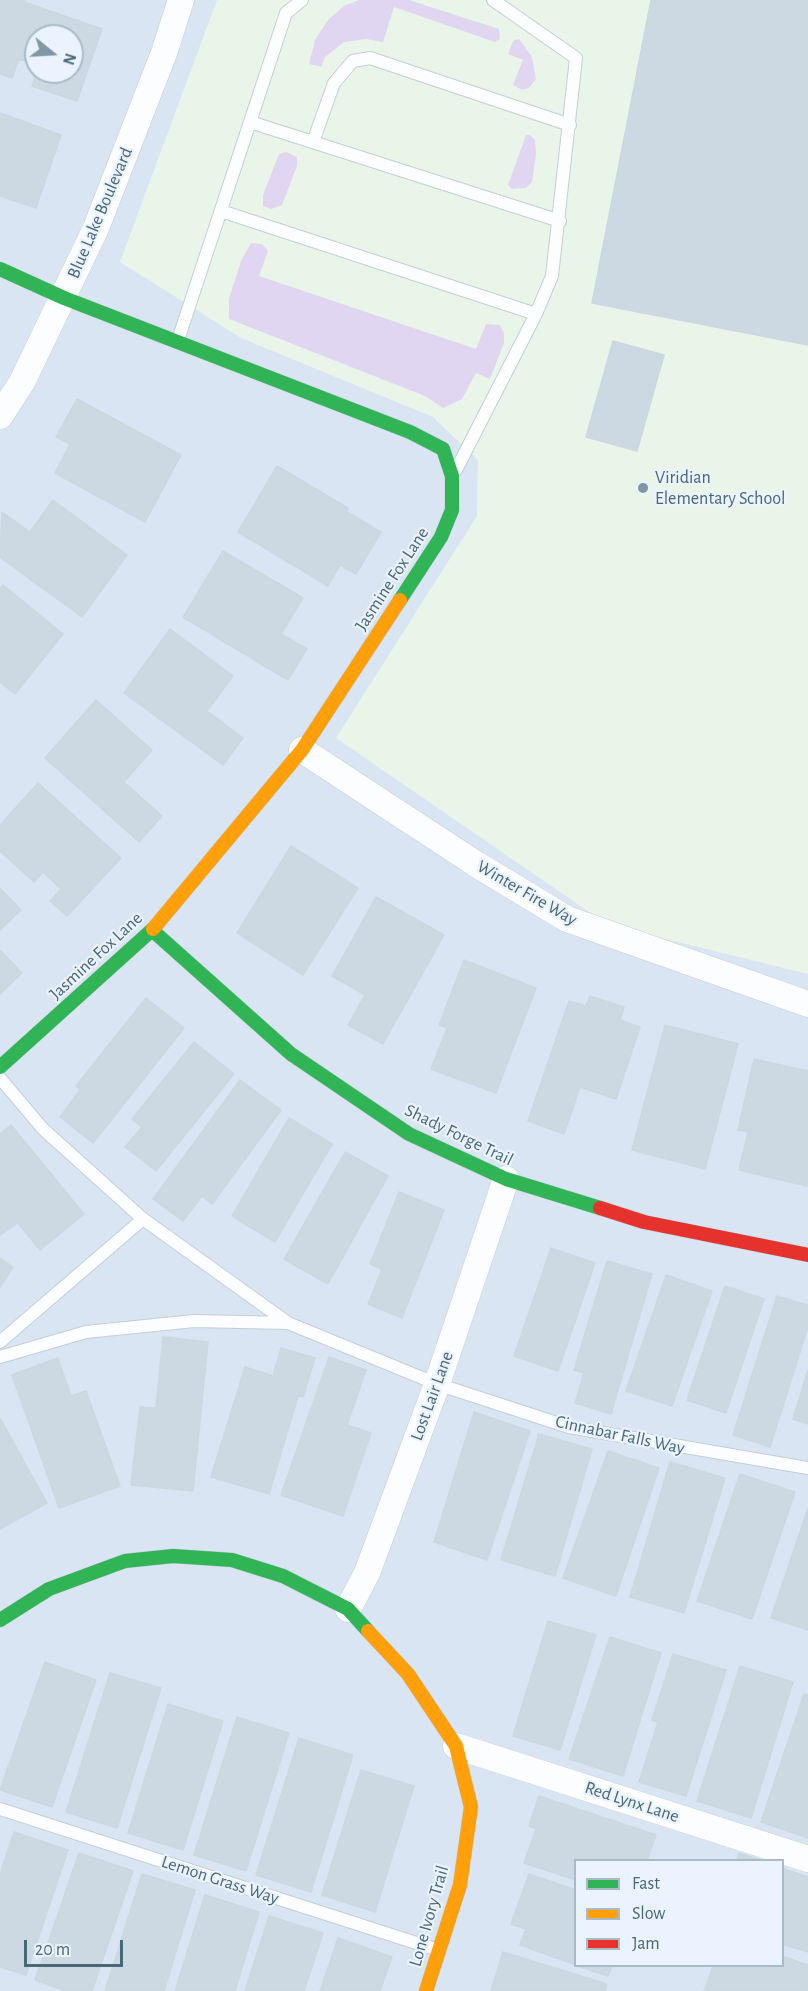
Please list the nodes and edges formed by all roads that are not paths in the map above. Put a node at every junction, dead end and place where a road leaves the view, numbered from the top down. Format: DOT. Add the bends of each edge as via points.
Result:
graph roads {
  1 [pos="181,0"];
  2 [pos="302,0"];
  3 [pos="493,0"];
  4 [pos="250,122"];
  5 [pos="570,125"];
  6 [pos="313,142"];
  7 [pos="221,211"];
  8 [pos="560,221"];
  9 [pos="0,269"];
  10 [pos="64,298"];
  11 [pos="536,314"];
  12 [pos="177,342"];
  13 [pos="0,417"];
  14 [pos="452,476"];
  15 [pos="302,750"];
  16 [pos="152,930"];
  17 [pos="808,1004"];
  18 [pos="0,1067"];
  19 [pos="0,1078"];
  20 [pos="506,1179"];
  21 [pos="143,1219"];
  22 [pos="808,1255"];
  23 [pos="288,1323"];
  24 [pos="0,1342"];
  25 [pos="0,1357"];
  26 [pos="437,1384"];
  27 [pos="808,1468"];
  28 [pos="348,1609"];
  29 [pos="0,1620"];
  30 [pos="456,1746"];
  31 [pos="0,1809"];
  32 [pos="808,1858"];
  33 [pos="439,1951"];
  34 [pos="426,1991"];
  1 -- 10 [label="street, Blue Lake Boulevard" via="96,228"];
  2 -- 4 [label="lane" via="286,13"];
  3 -- 5 [label="lane" via="576,58"];
  4 -- 6 [label="lane"];
  4 -- 7 [label="lane"];
  5 -- 6 [label="lane" via="370,58 352,61 334,83"];
  5 -- 8 [label="lane"];
  6 -- 8 [label="lane"];
  7 -- 11 [label="lane"];
  7 -- 12 [label="lane"];
  8 -- 11 [label="lane" via="552,276"];
  9 -- 10 [label="street, Jasmine Fox Lane"];
  10 -- 12 [label="street, Jasmine Fox Lane"];
  10 -- 13 [label="street, Blue Lake Boulevard"];
  11 -- 14 [label="lane"];
  12 -- 14 [label="street, Jasmine Fox Lane" via="410,432 443,449"];
  14 -- 15 [label="street, Jasmine Fox Lane" via="452,510 441,537"];
  15 -- 16 [label="street, Jasmine Fox Lane"];
  15 -- 17 [label="street, Winter Fire Way" via="567,919"];
  16 -- 18 [label="street, Jasmine Fox Lane"];
  16 -- 20 [label="street, Shady Forge Trail" via="291,1054 409,1134"];
  19 -- 21 [label="lane" via="43,1129"];
  20 -- 22 [label="street, Shady Forge Trail" via="644,1222"];
  20 -- 26 [label="street, Lost Lair Lane"];
  21 -- 23 [label="lane"];
  21 -- 24 [label="lane"];
  23 -- 25 [label="lane" via="194,1321 86,1332"];
  23 -- 26 [label="lane, Cinnabar Falls Way"];
  26 -- 27 [label="lane, Cinnabar Falls Way" via="569,1427"];
  26 -- 28 [label="street, Lost Lair Lane" via="367,1573"];
  28 -- 29 [label="street" via="283,1576 231,1560 173,1556 125,1562 49,1589"];
  28 -- 30 [label="street, Lone Ivory Trail" via="408,1674"];
  30 -- 32 [label="street, Red Lynx Lane"];
  30 -- 33 [label="street, Lone Ivory Trail" via="471,1807 460,1885"];
  31 -- 33 [label="lane, Lemon Grass Way"];
  33 -- 34 [label="street, Lone Ivory Trail"];
}
